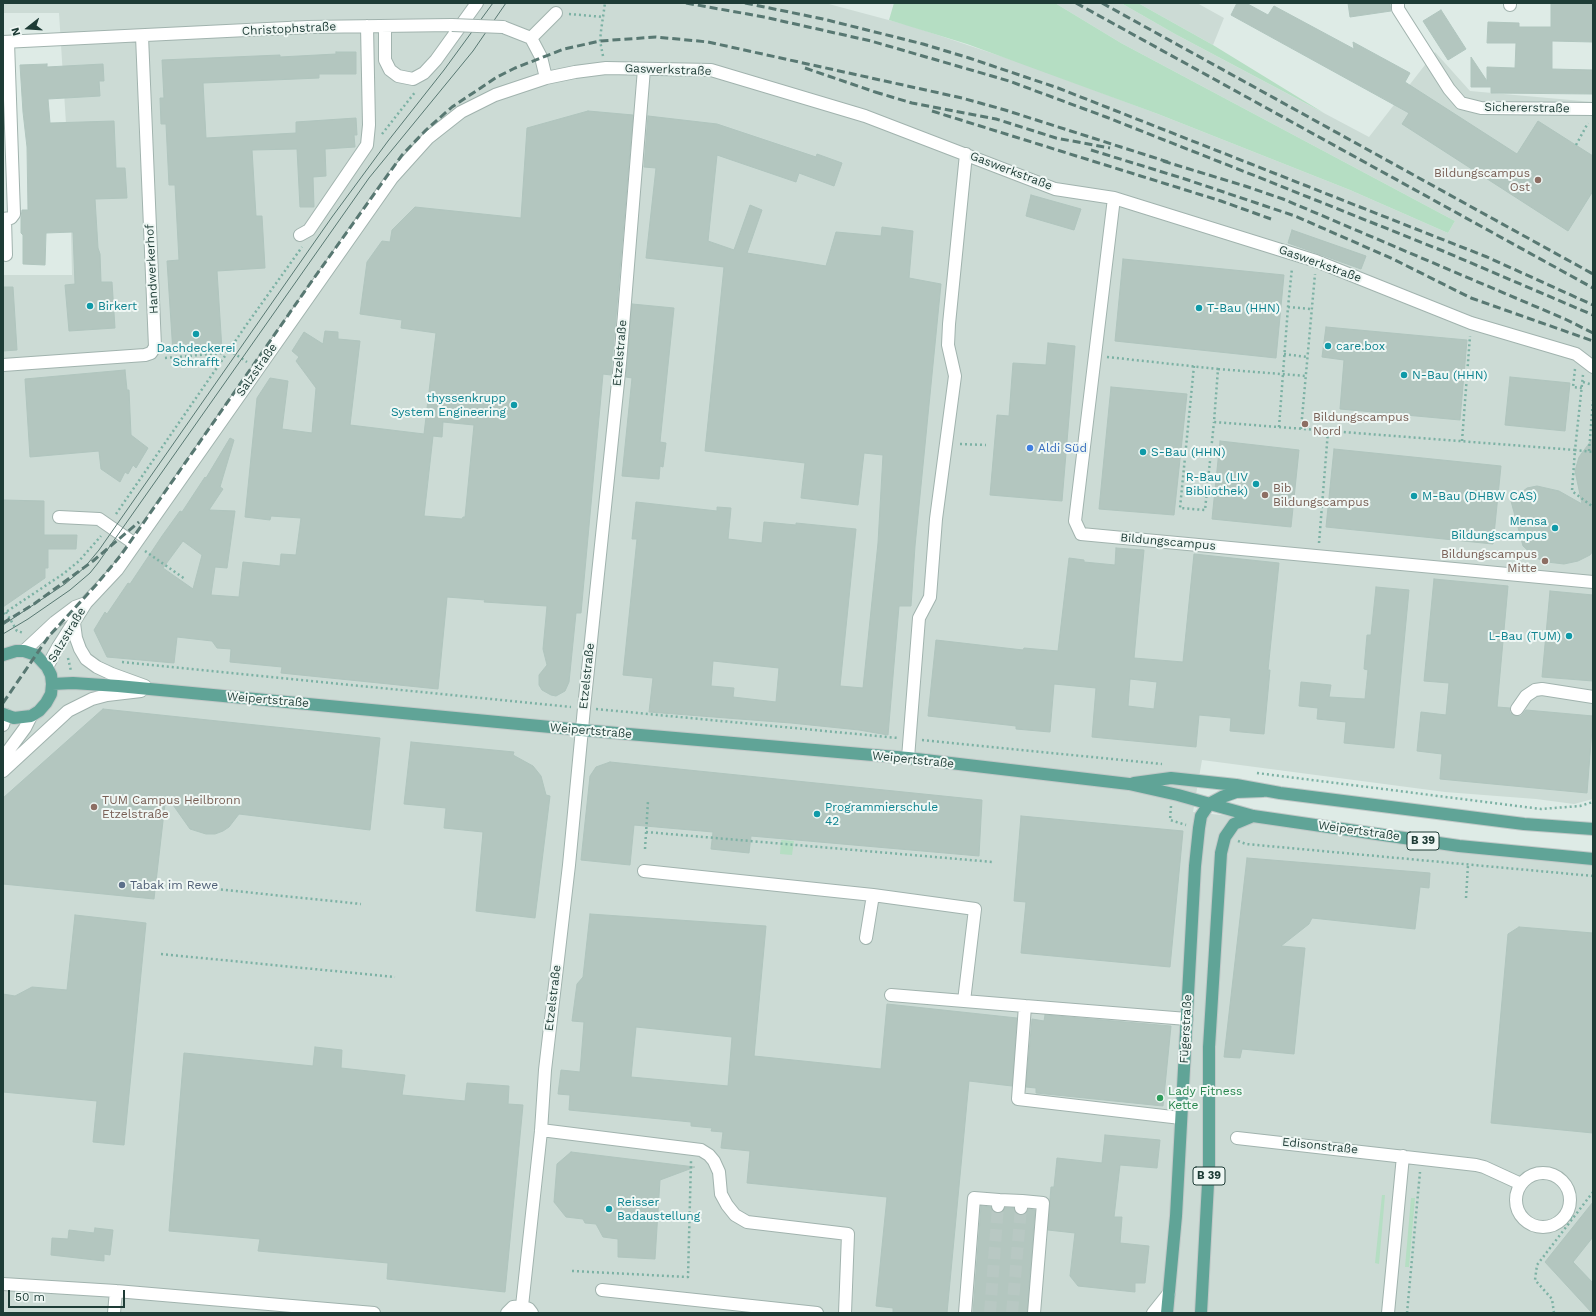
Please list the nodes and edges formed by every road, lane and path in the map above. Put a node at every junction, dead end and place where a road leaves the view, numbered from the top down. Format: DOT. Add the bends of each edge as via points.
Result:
graph roads {
  1 [pos="477,3"];
  2 [pos="605,3"];
  3 [pos="1398,3"];
  4 [pos="556,13"];
  5 [pos="604,17"];
  6 [pos="367,26"];
  7 [pos="385,26"];
  8 [pos="142,36"];
  9 [pos="531,38"];
  10 [pos="600,40"];
  11 [pos="5,42"];
  12 [pos="644,69"];
  13 [pos="546,78"];
  14 [pos="418,89"];
  15 [pos="1591,114"];
  16 [pos="428,138"];
  17 [pos="367,145"];
  18 [pos="1576,145"];
  19 [pos="966,154"];
  20 [pos="1114,198"];
  21 [pos="4,219"];
  22 [pos="304,233"];
  23 [pos="1294,253"];
  24 [pos="6,255"];
  25 [pos="1316,261"];
  26 [pos="1288,307"];
  27 [pos="1311,309"];
  28 [pos="1471,322"];
  29 [pos="229,350"];
  30 [pos="151,353"];
  31 [pos="1284,354"];
  32 [pos="1576,354"];
  33 [pos="1096,356"];
  34 [pos="1307,357"];
  35 [pos="3,365"];
  36 [pos="1194,366"];
  37 [pos="1593,367"];
  38 [pos="1218,369"];
  39 [pos="257,370"];
  40 [pos="1283,374"];
  41 [pos="1306,376"];
  42 [pos="1593,385"];
  43 [pos="1582,388"];
  44 [pos="1593,400"];
  45 [pos="1214,422"];
  46 [pos="1279,427"];
  47 [pos="1301,429"];
  48 [pos="1328,431"];
  49 [pos="1462,441"];
  50 [pos="945,443"];
  51 [pos="986,445"];
  52 [pos="1575,450"];
  53 [pos="1591,452"];
  54 [pos="1593,507"];
  55 [pos="59,517"];
  56 [pos="108,526"];
  57 [pos="135,544"];
  58 [pos="1318,556"];
  59 [pos="185,579"];
  60 [pos="1593,582"];
  61 [pos="86,603"];
  62 [pos="4,613"];
  63 [pos="74,623"];
  64 [pos="24,651"];
  65 [pos="3,655"];
  66 [pos="47,667"];
  67 [pos="52,684"];
  68 [pos="154,689"];
  69 [pos="1593,697"];
  70 [pos="1517,709"];
  71 [pos="31,716"];
  72 [pos="4,718"];
  73 [pos="582,730"];
  74 [pos="3,758"];
  75 [pos="908,758"];
  76 [pos="3,771"];
  77 [pos="1256,773"];
  78 [pos="1129,784"];
  79 [pos="1262,791"];
  80 [pos="1171,794"];
  81 [pos="648,801"];
  82 [pos="1593,802"];
  83 [pos="1209,804"];
  84 [pos="1253,816"];
  85 [pos="1199,828"];
  86 [pos="1593,829"];
  87 [pos="646,832"];
  88 [pos="1225,837"];
  89 [pos="646,849"];
  90 [pos="1593,859"];
  91 [pos="993,862"];
  92 [pos="1468,865"];
  93 [pos="644,871"];
  94 [pos="1593,876"];
  95 [pos="206,888"];
  96 [pos="873,895"];
  97 [pos="1466,898"];
  98 [pos="361,904"];
  99 [pos="866,938"];
  100 [pos="161,954"];
  101 [pos="395,977"];
  102 [pos="891,995"];
  103 [pos="964,1001"];
  104 [pos="1025,1006"];
  105 [pos="1187,1019"];
  106 [pos="1181,1118"];
  107 [pos="541,1130"];
  108 [pos="1237,1138"];
  109 [pos="692,1149"];
  110 [pos="1402,1156"];
  111 [pos="1422,1158"];
  112 [pos="1521,1184"];
  113 [pos="1593,1192"];
  114 [pos="1569,1216"];
  115 [pos="572,1271"];
  116 [pos="3,1284"];
  117 [pos="602,1290"];
  118 [pos="116,1291"];
  119 [pos="1169,1293"];
  120 [pos="522,1306"];
  121 [pos="1203,1310"];
  122 [pos="114,1313"];
  123 [pos="374,1313"];
  124 [pos="507,1313"];
  125 [pos="532,1313"];
  126 [pos="817,1313"];
  127 [pos="845,1313"];
  128 [pos="965,1313"];
  129 [pos="1034,1313"];
  130 [pos="1153,1313"];
  131 [pos="1167,1313"];
  132 [pos="1388,1313"];
  133 [pos="1407,1313"];
  134 [pos="1554,1313"];
  1 -- 7 [label="street" via="436,60 424,73 413,78 398,76 390,70 385,60"];
  2 -- 5 [label="path"];
  3 -- 15 [label="street, Sichererstraße" via="1398,9 1448,89 1461,103 1481,108"];
  4 -- 5 [label="path"];
  4 -- 9 [label="street"];
  5 -- 10 [label="path"];
  6 -- 7 [label="street, Christophstraße"];
  6 -- 8 [label="street, Christophstraße"];
  6 -- 17 [label="street"];
  7 -- 9 [label="street, Christophstraße, bridge" via="503,27"];
  8 -- 11 [label="street, Christophstraße"];
  8 -- 30 [label="street, Handwerkerhof" via="156,347"];
  9 -- 13 [label="street" via="542,57"];
  11 -- 21 [label="street" via="14,214 11,218"];
  12 -- 13 [label="street, Gaswerkstraße" via="606,68"];
  12 -- 19 [label="street, Gaswerkstraße" via="711,70 865,116"];
  12 -- 73 [label="street, Etzelstraße" via="620,363"];
  13 -- 16 [label="street, Gaswerkstraße" via="495,95 461,112"];
  14 -- 17 [label="path" via="378,138"];
  15 -- 18 [label="path"];
  16 -- 39 [label="street, Salzstraße" via="377,196"];
  17 -- 22 [label="street"];
  19 -- 20 [label="street, Gaswerkstraße" via="1055,189"];
  19 -- 50 [label="street" via="949,324 948,345 955,376"];
  20 -- 23 [label="street, Gaswerkstraße"];
  20 -- 33 [label="street, Bildungscampus"];
  21 -- 24 [label="street"];
  22 -- 29 [label="path" via="301,249"];
  23 -- 25 [label="street, Gaswerkstraße"];
  23 -- 26 [label="path"];
  25 -- 27 [label="path"];
  25 -- 28 [label="street, Gaswerkstraße"];
  26 -- 27 [label="path"];
  26 -- 31 [label="path"];
  27 -- 34 [label="path"];
  28 -- 32 [label="street, Gaswerkstraße"];
  28 -- 49 [label="path"];
  29 -- 30 [label="path" via="222,353 165,358 156,357"];
  29 -- 39 [label="path"];
  29 -- 56 [label="path"];
  30 -- 35 [label="street"];
  31 -- 34 [label="path"];
  31 -- 40 [label="path"];
  32 -- 37 [label="street, Gaswerkstraße"];
  32 -- 43 [label="path" via="1573,387"];
  33 -- 36 [label="path"];
  33 -- 58 [label="street, Bildungscampus" via="1076,521 1081,534"];
  34 -- 41 [label="path"];
  36 -- 38 [label="path"];
  36 -- 45 [label="path" via="1180,508 1206,510"];
  38 -- 40 [label="path"];
  38 -- 45 [label="path"];
  39 -- 57 [label="street, Salzstraße"];
  40 -- 41 [label="path"];
  40 -- 46 [label="path"];
  41 -- 47 [label="path"];
  42 -- 43 [label="path" via="1583,383 1583,375"];
  43 -- 52 [label="path"];
  44 -- 53 [label="path"];
  45 -- 46 [label="path"];
  46 -- 47 [label="path"];
  47 -- 48 [label="path"];
  48 -- 49 [label="path"];
  48 -- 58 [label="path"];
  49 -- 52 [label="path"];
  50 -- 51 [label="path"];
  50 -- 75 [label="street" via="930,597 919,618"];
  52 -- 53 [label="path"];
  52 -- 54 [label="path" via="1572,491"];
  55 -- 56 [label="street" via="98,519"];
  56 -- 57 [label="street"];
  56 -- 62 [label="path" via="79,561"];
  57 -- 59 [label="path"];
  57 -- 61 [label="street, Salzstraße" via="117,570"];
  58 -- 60 [label="street, Bildungscampus"];
  61 -- 63 [label="street, Salzstraße"];
  61 -- 64 [label="street, Salzstraße" via="75,607 55,622"];
  63 -- 66 [label="street, Salzstraße"];
  63 -- 68 [label="street" via="76,638 86,659 112,674"];
  64 -- 65 [label="main road"];
  64 -- 66 [label="main road" via="36,655"];
  66 -- 67 [label="main road"];
  67 -- 68 [label="main road, Weipertstraße" via="73,683"];
  67 -- 71 [label="main road" via="51,694 46,703"];
  68 -- 73 [label="main road, Weipertstraße"];
  68 -- 76 [label="street" via="92,698 68,711"];
  69 -- 70 [label="street" via="1535,690 1526,696"];
  71 -- 72 [label="main road"];
  71 -- 74 [label="street"];
  73 -- 75 [label="main road, Weipertstraße"];
  73 -- 107 [label="street, Etzelstraße" via="545,1070"];
  75 -- 78 [label="main road, Weipertstraße"];
  77 -- 82 [label="path" via="1541,809 1580,806"];
  78 -- 79 [label="main road, Weipertstraße" via="1171,778 1236,785"];
  78 -- 80 [label="main road, Weipertstraße"];
  79 -- 83 [label="main road" via="1236,792"];
  79 -- 86 [label="main road, Weipertstraße" via="1524,824"];
  80 -- 83 [label="main road, Weipertstraße"];
  80 -- 85 [label="path" via="1170,820"];
  81 -- 87 [label="path"];
  83 -- 84 [label="main road, Weipertstraße"];
  83 -- 85 [label="main road, Fügerstraße / B 39" via="1201,816"];
  84 -- 88 [label="main road, Fügerstraße / B 39" via="1234,824"];
  84 -- 90 [label="main road, Weipertstraße / B 39" via="1459,846"];
  85 -- 105 [label="main road, Fügerstraße / B 39"];
  87 -- 89 [label="path"];
  87 -- 91 [label="path"];
  88 -- 92 [label="path" via="1246,844"];
  88 -- 121 [label="main road, Fügerstraße / B 39" via="1221,853 1210,1032 1209,1165"];
  92 -- 94 [label="path"];
  92 -- 97 [label="path"];
  93 -- 96 [label="street"];
  95 -- 98 [label="path"];
  96 -- 99 [label="street"];
  96 -- 103 [label="street" via="976,909"];
  100 -- 101 [label="path"];
  102 -- 103 [label="street"];
  103 -- 104 [label="street"];
  104 -- 105 [label="street"];
  104 -- 106 [label="street" via="1018,1099"];
  105 -- 106 [label="main road, Fügerstraße / B 39"];
  106 -- 119 [label="main road, Fügerstraße / B 39"];
  107 -- 109 [label="street"];
  107 -- 120 [label="street, Etzelstraße"];
  108 -- 110 [label="street, Edisonstraße"];
  109 -- 115 [label="path" via="688,1277"];
  109 -- 127 [label="street" via="702,1150 714,1161 727,1204 735,1215 747,1222 848,1234"];
  110 -- 111 [label="street, Edisonstraße"];
  110 -- 132 [label="street"];
  111 -- 112 [label="street, Edisonstraße" via="1484,1167"];
  111 -- 133 [label="path"];
  112 -- 114 [label="street" via="1536,1174 1545,1173 1558,1178 1570,1196"];
  112 -- 114 [label="street" via="1516,1199 1517,1207 1525,1220 1539,1227 1547,1227"];
  113 -- 114 [label="path"];
  114 -- 134 [label="path" via="1537,1265 1535,1280 1552,1299"];
  116 -- 118 [label="street"];
  117 -- 126 [label="street"];
  118 -- 122 [label="street"];
  118 -- 123 [label="street"];
  119 -- 130 [label="street"];
  119 -- 131 [label="main road, Fügerstraße / B 39"];
  120 -- 124 [label="street" via="513,1307"];
  120 -- 125 [label="street" via="529,1308"];
  128 -- 129 [label="street" via="974,1198 1021,1205 1043,1203"];
}
